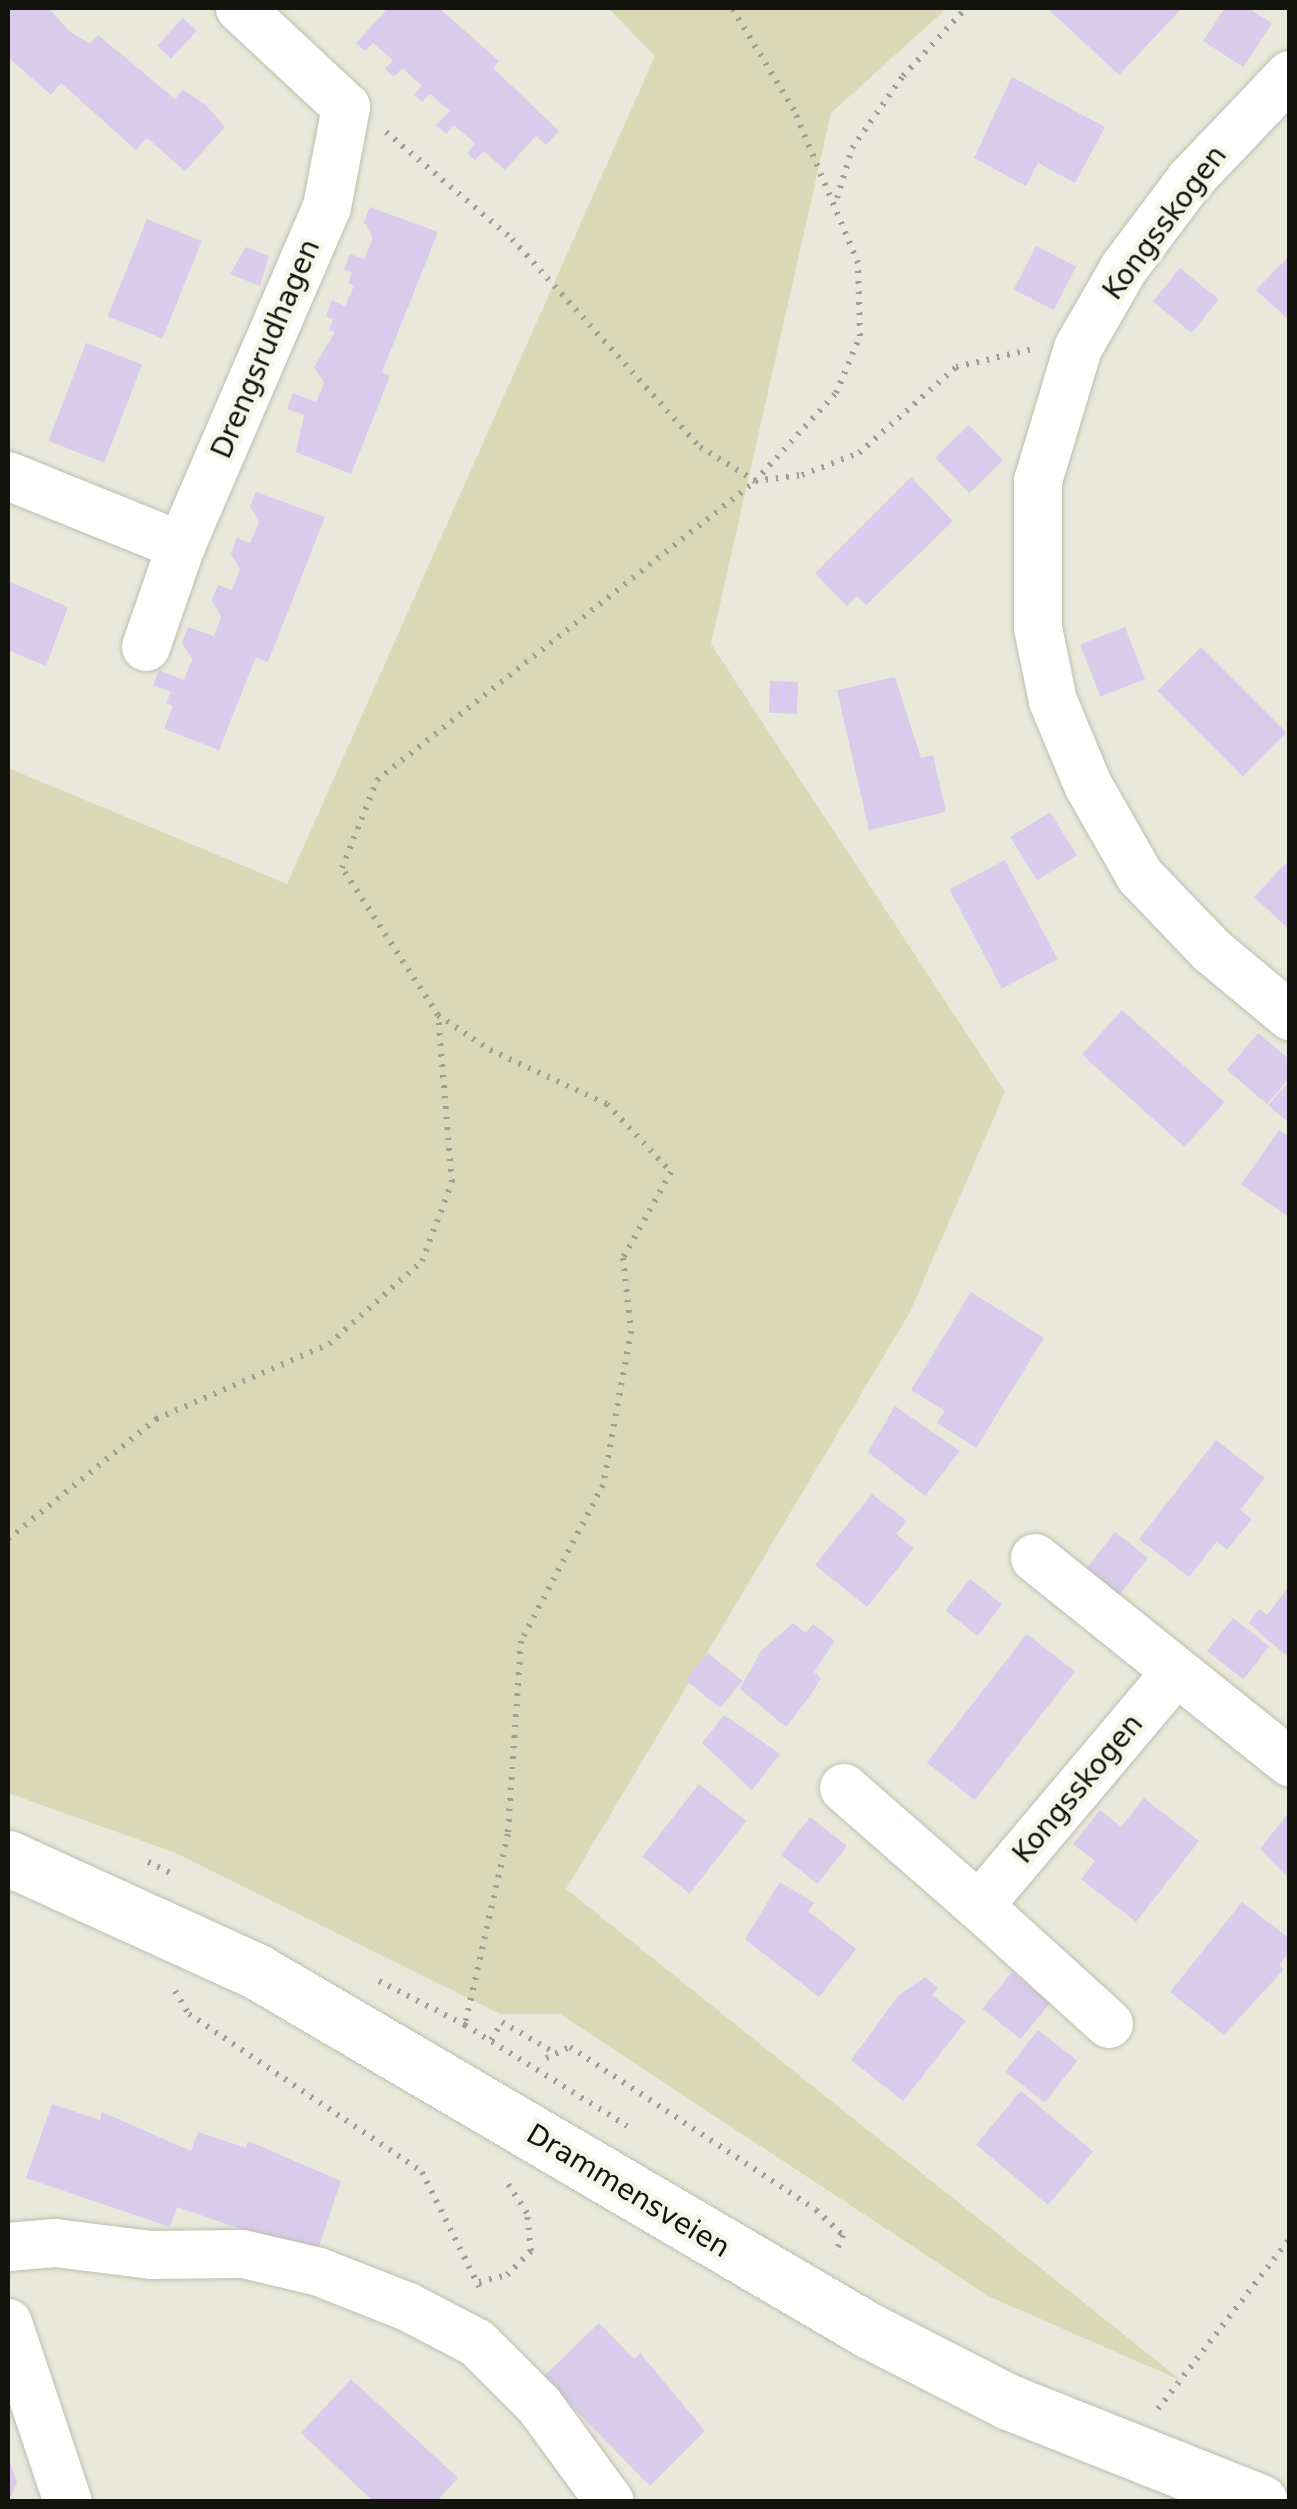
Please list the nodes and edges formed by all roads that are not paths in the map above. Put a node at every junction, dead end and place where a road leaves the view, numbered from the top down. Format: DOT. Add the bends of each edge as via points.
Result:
graph roads {
  1 [pos="240,8"];
  2 [pos="1290,75"];
  3 [pos="8,476"];
  4 [pos="181,546"];
  5 [pos="146,648"];
  6 [pos="1290,1016"];
  7 [pos="1035,1558"];
  8 [pos="1176,1672"];
  9 [pos="1290,1762"];
  10 [pos="844,1788"];
  11 [pos="8,1858"];
  12 [pos="980,1906"];
  13 [pos="1109,2024"];
  14 [pos="8,2247"];
  15 [pos="8,2323"];
  16 [pos="62,2496"];
  17 [pos="610,2502"];
  18 [pos="1260,2502"];
  1 -- 4 [label="street, Drengsrudhagen" via="346,107 327,206"];
  2 -- 6 [label="street, Kongsskogen" via="1190,180 1124,268 1078,348 1038,481 1038,628 1053,701 1088,785 1140,876 1212,951"];
  3 -- 4 [label="street"];
  4 -- 5 [label="street, Drengsrudhagen"];
  7 -- 8 [label="street"];
  8 -- 9 [label="street"];
  8 -- 12 [label="street, Kongsskogen"];
  10 -- 12 [label="street"];
  11 -- 18 [label="main road, Drammensveien" via="256,1971 903,2348 1009,2402"];
  12 -- 13 [label="street"];
  14 -- 17 [label="street" via="56,2242 151,2254 242,2254 319,2272 478,2344 539,2405"];
  15 -- 16 [label="street"];
}
